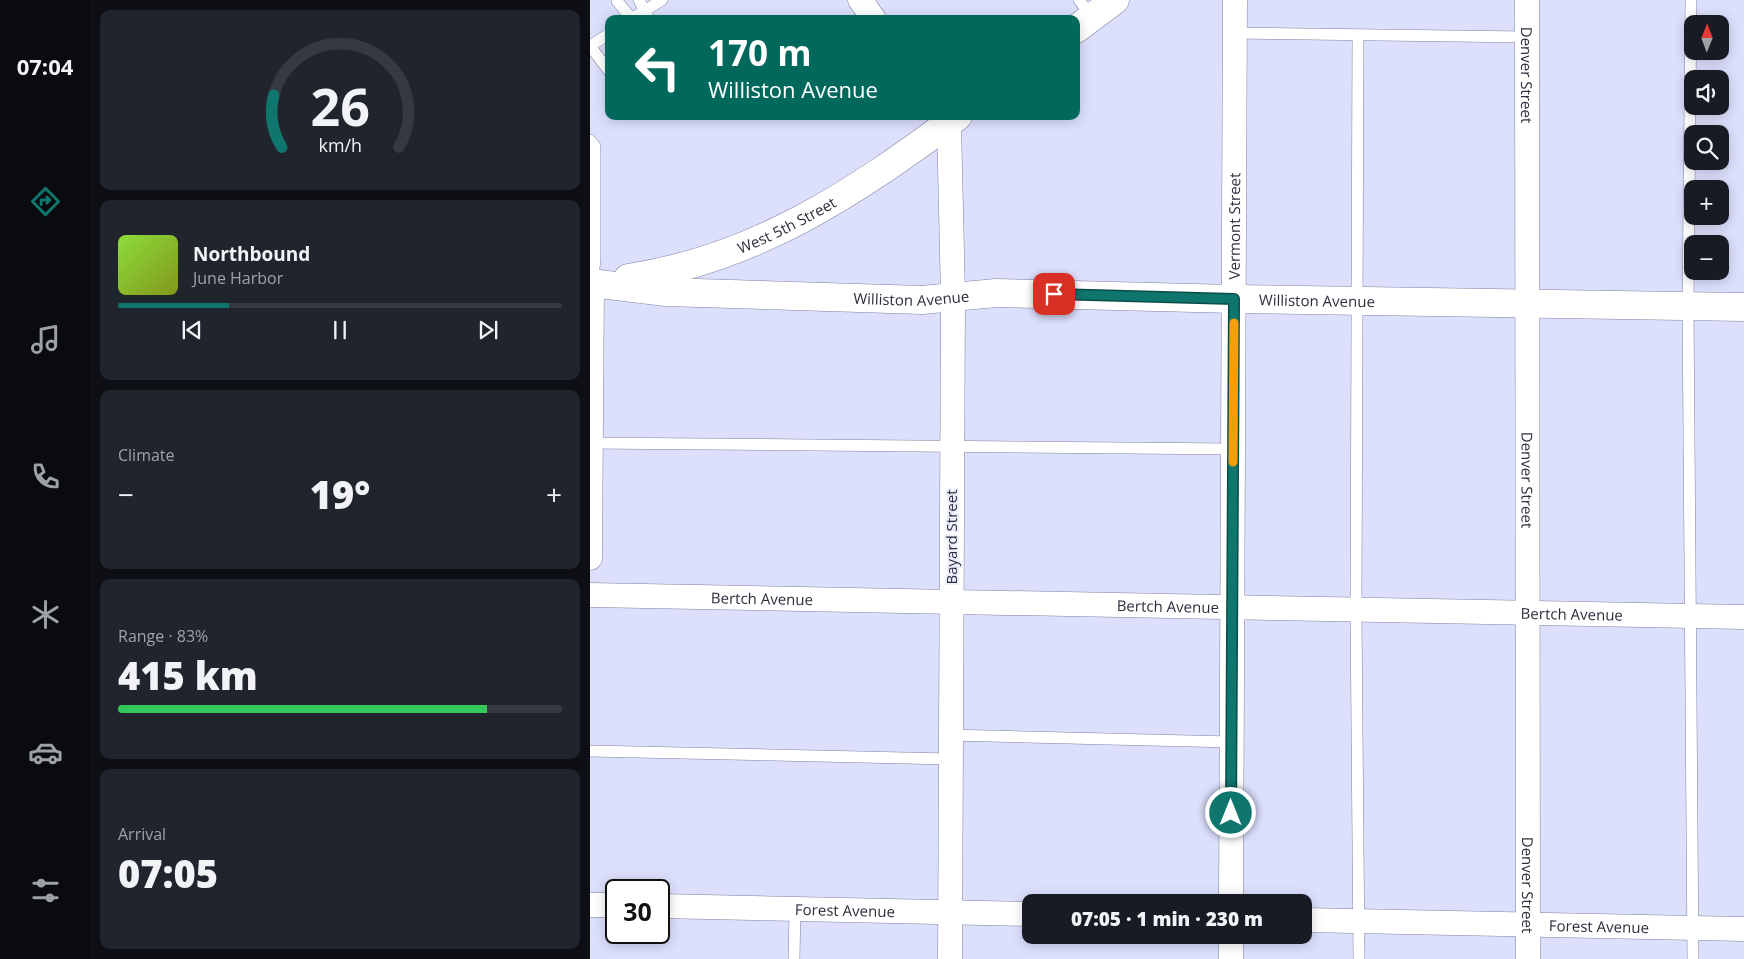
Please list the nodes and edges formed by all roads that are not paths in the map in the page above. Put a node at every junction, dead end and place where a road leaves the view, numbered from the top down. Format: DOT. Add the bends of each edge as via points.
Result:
graph roads {
  1 [pos="662,0"];
  2 [pos="860,0"];
  3 [pos="1115,0"];
  4 [pos="1235,0"];
  5 [pos="1527,0"];
  6 [pos="1691,0"];
  7 [pos="617,1"];
  8 [pos="645,9"];
  9 [pos="628,15"];
  10 [pos="871,15"];
  11 [pos="1082,15"];
  12 [pos="1234,33"];
  13 [pos="1358,35"];
  14 [pos="605,37"];
  15 [pos="1527,37"];
  16 [pos="590,46"];
  17 [pos="605,66"];
  18 [pos="949,120"];
  19 [pos="950,120"];
  20 [pos="590,140"];
  21 [pos="591,283"];
  22 [pos="953,297"];
  23 [pos="1234,299"];
  24 [pos="1359,301"];
  25 [pos="1527,304"];
  26 [pos="1688,306"];
  27 [pos="1744,307"];
  28 [pos="590,443"];
  29 [pos="952,447"];
  30 [pos="1233,449"];
  31 [pos="590,558"];
  32 [pos="590,596"];
  33 [pos="951,602"];
  34 [pos="1233,607"];
  35 [pos="1356,610"];
  36 [pos="1528,613"];
  37 [pos="1689,616"];
  38 [pos="1744,617"];
  39 [pos="950,735"];
  40 [pos="1232,742"];
  41 [pos="590,751"];
  42 [pos="950,759"];
  43 [pos="1231,894"];
  44 [pos="590,905"];
  45 [pos="605,905"];
  46 [pos="670,906"];
  47 [pos="795,909"];
  48 [pos="950,913"];
  49 [pos="1022,914"];
  50 [pos="1312,920"];
  51 [pos="1359,921"];
  52 [pos="1528,924"];
  53 [pos="1694,928"];
  54 [pos="1744,929"];
  55 [pos="1231,944"];
  56 [pos="794,959"];
  57 [pos="950,959"];
  58 [pos="1231,959"];
  59 [pos="1359,959"];
  60 [pos="1528,959"];
  61 [pos="1693,959"];
  1 -- 8 [label="lane"];
  2 -- 10 [label="street"];
  3 -- 11 [label="main road"];
  4 -- 12 [label="street, Vermont Street"];
  5 -- 15 [label="street, Denver Street"];
  6 -- 26 [label="lane"];
  7 -- 9 [label="lane"];
  12 -- 13 [label="lane"];
  12 -- 23 [label="street, Vermont Street"];
  13 -- 15 [label="lane"];
  13 -- 24 [label="lane"];
  14 -- 16 [label="lane"];
  15 -- 25 [label="street, Denver Street"];
  16 -- 17 [label="lane"];
  18 -- 21 [label="main road, West 5th Street" via="839,200 757,241 662,273"];
  19 -- 22 [label="street, Bayard Street"];
  20 -- 21 [label="lane" via="595,146 595,260"];
  21 -- 22 [label="main road, Williston Avenue" via="666,292 922,300"];
  21 -- 28 [label="street"];
  22 -- 23 [label="main road, Williston Avenue" via="996,293"];
  22 -- 29 [label="street, Bayard Street"];
  23 -- 24 [label="main road, Williston Avenue"];
  23 -- 30 [label="street, Vermont Street"];
  24 -- 25 [label="main road, Williston Avenue"];
  24 -- 35 [label="lane"];
  25 -- 26 [label="main road, Williston Avenue"];
  25 -- 36 [label="street, Denver Street"];
  26 -- 27 [label="main road, Williston Avenue"];
  26 -- 37 [label="lane"];
  28 -- 29 [label="lane"];
  28 -- 31 [label="street"];
  29 -- 30 [label="lane"];
  29 -- 33 [label="street, Bayard Street"];
  30 -- 34 [label="street, Vermont Street"];
  32 -- 33 [label="street, Bertch Avenue"];
  33 -- 34 [label="street, Bertch Avenue"];
  33 -- 39 [label="street, Bayard Street"];
  34 -- 35 [label="street, Bertch Avenue"];
  34 -- 40 [label="street, Vermont Street"];
  35 -- 36 [label="street, Bertch Avenue"];
  35 -- 51 [label="lane"];
  36 -- 37 [label="street, Bertch Avenue"];
  36 -- 52 [label="street, Denver Street"];
  37 -- 38 [label="street, Bertch Avenue"];
  37 -- 53 [label="lane"];
  39 -- 40 [label="lane"];
  39 -- 42 [label="street, Bayard Street"];
  40 -- 43 [label="street, Vermont Street"];
  41 -- 42 [label="lane"];
  42 -- 48 [label="street, Bayard Street"];
  44 -- 45 [label="street"];
  46 -- 47 [label="street, Forest Avenue"];
  47 -- 48 [label="street, Forest Avenue"];
  47 -- 56 [label="lane"];
  48 -- 49 [label="street, Forest Avenue"];
  48 -- 57 [label="street, Bayard Street"];
  50 -- 51 [label="street, Forest Avenue"];
  51 -- 52 [label="street, Forest Avenue"];
  51 -- 59 [label="lane"];
  52 -- 53 [label="street, Forest Avenue"];
  52 -- 60 [label="street, Denver Street"];
  53 -- 54 [label="street, Forest Avenue"];
  53 -- 61 [label="lane"];
  55 -- 58 [label="street"];
}
